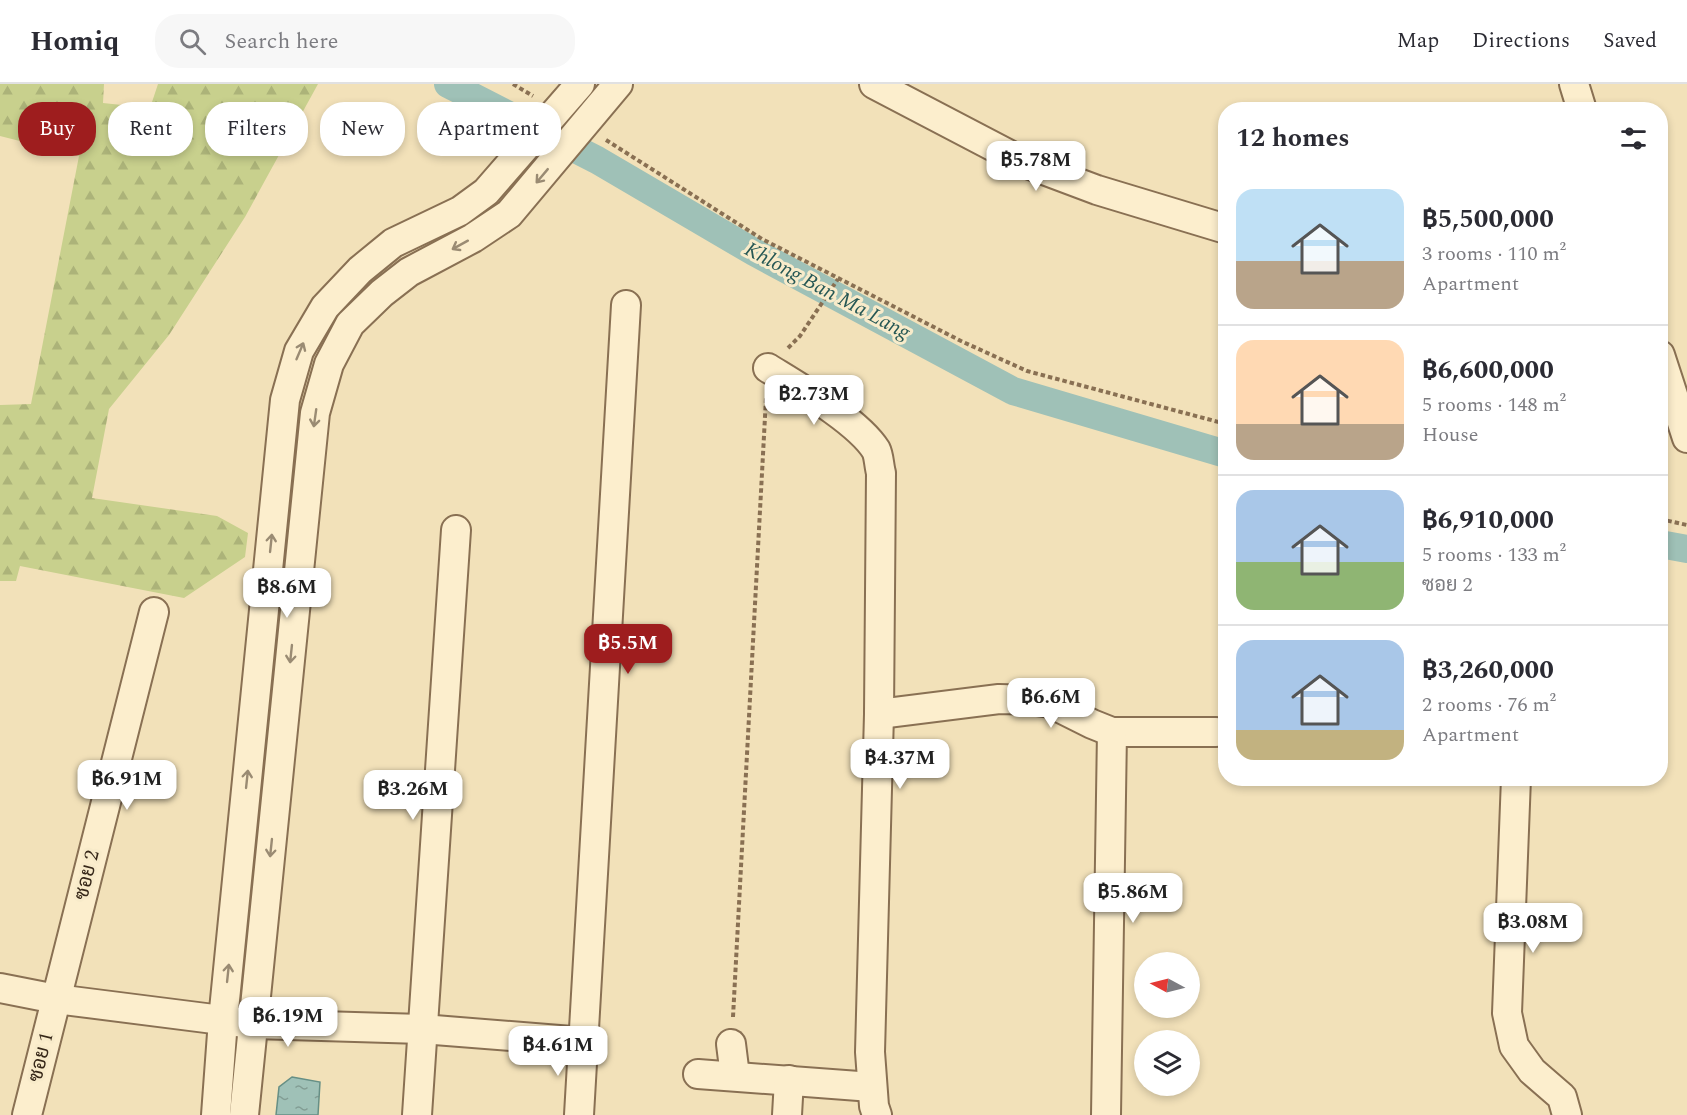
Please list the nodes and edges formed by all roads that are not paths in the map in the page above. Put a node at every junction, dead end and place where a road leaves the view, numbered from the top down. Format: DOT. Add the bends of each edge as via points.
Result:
graph roads {
  1 [pos="580,84"];
  2 [pos="874,84"];
  3 [pos="1574,84"];
  4 [pos="612,92"];
  5 [pos="1580,102"];
  6 [pos="1218,227"];
  7 [pos="626,305"];
  8 [pos="768,368"];
  9 [pos="1668,380"];
  10 [pos="1687,438"];
  11 [pos="456,530"];
  12 [pos="154,612"];
  13 [pos="879,714"];
  14 [pos="1112,732"];
  15 [pos="1216,732"];
  16 [pos="1516,786"];
  17 [pos="0,987"];
  18 [pos="56,999"];
  19 [pos="223,1020"];
  20 [pos="253,1024"];
  21 [pos="422,1029"];
  22 [pos="584,1042"];
  23 [pos="731,1044"];
  24 [pos="698,1074"];
  25 [pos="735,1076"];
  26 [pos="789,1080"];
  27 [pos="872,1087"];
  28 [pos="27,1115"];
  29 [pos="216,1115"];
  30 [pos="244,1115"];
  31 [pos="417,1115"];
  32 [pos="579,1115"];
  33 [pos="787,1115"];
  34 [pos="877,1115"];
  35 [pos="1106,1115"];
  36 [pos="1567,1115"];
  19 -- 1 [label="street, one-way" via="285,400 299,351 325,307 360,270 393,243 460,211 486,192"];
  2 -- 6 [label="street" via="1025,163 1097,190"];
  3 -- 5 [label="street"];
  4 -- 20 [label="street, one-way" via="509,214 409,272 382,294 350,324 329,364 315,413"];
  7 -- 22 [label="street"];
  8 -- 13 [label="street" via="826,405 877,451 881,472"];
  9 -- 10 [label="street"];
  11 -- 21 [label="street"];
  12 -- 18 [label="street, ซอย 2"];
  13 -- 14 [label="street" via="999,699 1030,700 1050,703"];
  13 -- 27 [label="street"];
  14 -- 15 [label="street"];
  14 -- 35 [label="street"];
  16 -- 36 [label="street" via="1508,1013 1514,1046 1532,1071 1562,1097"];
  17 -- 18 [label="street"];
  18 -- 19 [label="street"];
  18 -- 28 [label="street, ซอย 1"];
  19 -- 20 [label="street"];
  19 -- 29 [label="street"];
  20 -- 21 [label="street"];
  20 -- 30 [label="street"];
  21 -- 22 [label="street"];
  21 -- 31 [label="street"];
  22 -- 32 [label="street"];
  23 -- 25 [label="street"];
  24 -- 25 [label="street"];
  25 -- 26 [label="street"];
  26 -- 27 [label="street"];
  26 -- 33 [label="street"];
  27 -- 34 [label="street"];
}
